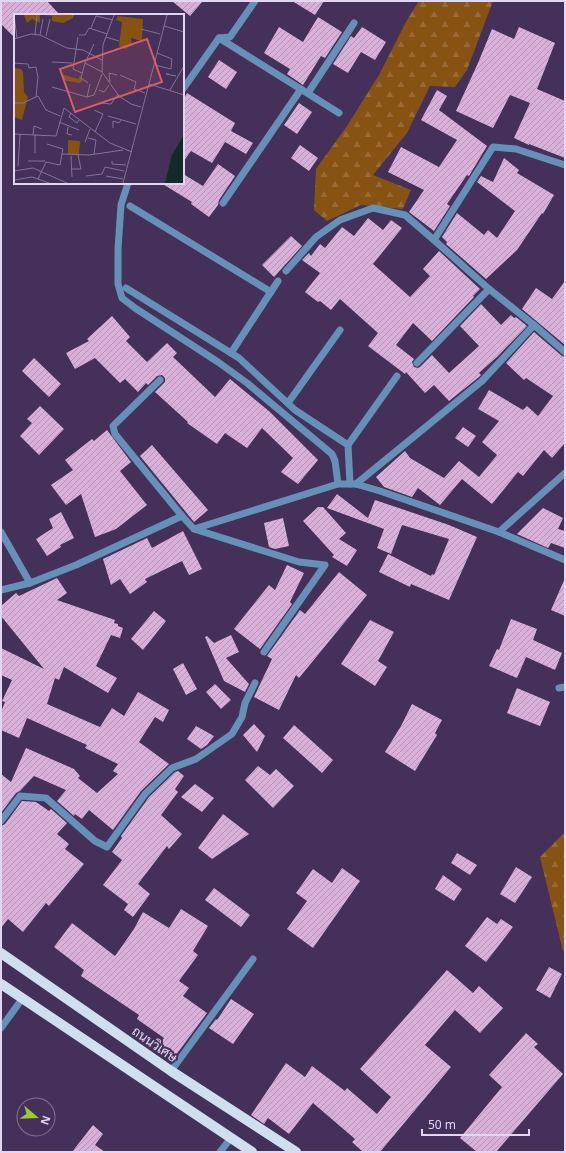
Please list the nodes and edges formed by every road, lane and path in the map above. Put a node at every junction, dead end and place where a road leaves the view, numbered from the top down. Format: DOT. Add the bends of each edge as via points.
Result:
graph roads {
  1 [pos="256,1"];
  2 [pos="354,23"];
  3 [pos="219,38"];
  4 [pos="184,88"];
  5 [pos="301,89"];
  6 [pos="308,93"];
  7 [pos="340,113"];
  8 [pos="565,165"];
  9 [pos="128,184"];
  10 [pos="223,203"];
  11 [pos="130,206"];
  12 [pos="434,240"];
  13 [pos="286,271"];
  14 [pos="278,281"];
  15 [pos="126,288"];
  16 [pos="489,289"];
  17 [pos="271,292"];
  18 [pos="534,325"];
  19 [pos="340,330"];
  20 [pos="565,352"];
  21 [pos="231,353"];
  22 [pos="417,364"];
  23 [pos="397,376"];
  24 [pos="160,380"];
  25 [pos="288,404"];
  26 [pos="348,445"];
  27 [pos="565,473"];
  28 [pos="338,484"];
  29 [pos="353,484"];
  30 [pos="182,516"];
  31 [pos="194,529"];
  32 [pos="1,532"];
  33 [pos="499,532"];
  34 [pos="565,560"];
  35 [pos="30,583"];
  36 [pos="1,590"];
  37 [pos="264,652"];
  38 [pos="255,683"];
  39 [pos="1,821"];
  40 [pos="1,953"];
  41 [pos="253,959"];
  42 [pos="1,984"];
  43 [pos="22,999"];
  44 [pos="1,1028"];
  45 [pos="172,1071"];
  46 [pos="231,1138"];
  47 [pos="220,1152"];
  48 [pos="252,1152"];
  49 [pos="296,1152"];
  1 -- 3 [label="street" via="230,37"];
  2 -- 6 [label="street"];
  3 -- 4 [label="street"];
  3 -- 5 [label="street"];
  5 -- 6 [label="street"];
  5 -- 10 [label="street"];
  6 -- 7 [label="street"];
  8 -- 12 [label="street" via="516,149 493,147"];
  9 -- 28 [label="street" via="121,204 118,249 118,284 122,298 247,383 332,454"];
  11 -- 17 [label="street"];
  12 -- 13 [label="street" via="404,215 373,208 340,220 316,237"];
  12 -- 16 [label="street"];
  14 -- 17 [label="street"];
  15 -- 21 [label="street"];
  16 -- 18 [label="street"];
  16 -- 22 [label="street"];
  17 -- 21 [label="street"];
  18 -- 20 [label="street"];
  18 -- 29 [label="street" via="482,381"];
  19 -- 25 [label="street"];
  21 -- 25 [label="street"];
  23 -- 26 [label="street"];
  24 -- 30 [label="street" via="113,426 115,434"];
  25 -- 26 [label="street"];
  26 -- 29 [label="street"];
  27 -- 33 [label="street"];
  28 -- 29 [label="street"];
  28 -- 31 [label="street"];
  29 -- 33 [label="street"];
  30 -- 31 [label="street"];
  30 -- 35 [label="street" via="76,565"];
  31 -- 37 [label="street" via="299,562 325,565"];
  32 -- 35 [label="street"];
  33 -- 34 [label="street"];
  35 -- 36 [label="street"];
  38 -- 39 [label="street" via="245,703 242,717 232,734 196,759 172,768 145,794 107,847 95,841 46,798 20,796"];
  40 -- 45 [label="main road, ถนนวิเศษ"];
  41 -- 45 [label="street"];
  42 -- 43 [label="main road"];
  43 -- 44 [label="street"];
  43 -- 46 [label="main road"];
  45 -- 49 [label="main road, ถนนวิเศษ"];
  46 -- 47 [label="street"];
  46 -- 48 [label="main road"];
}
